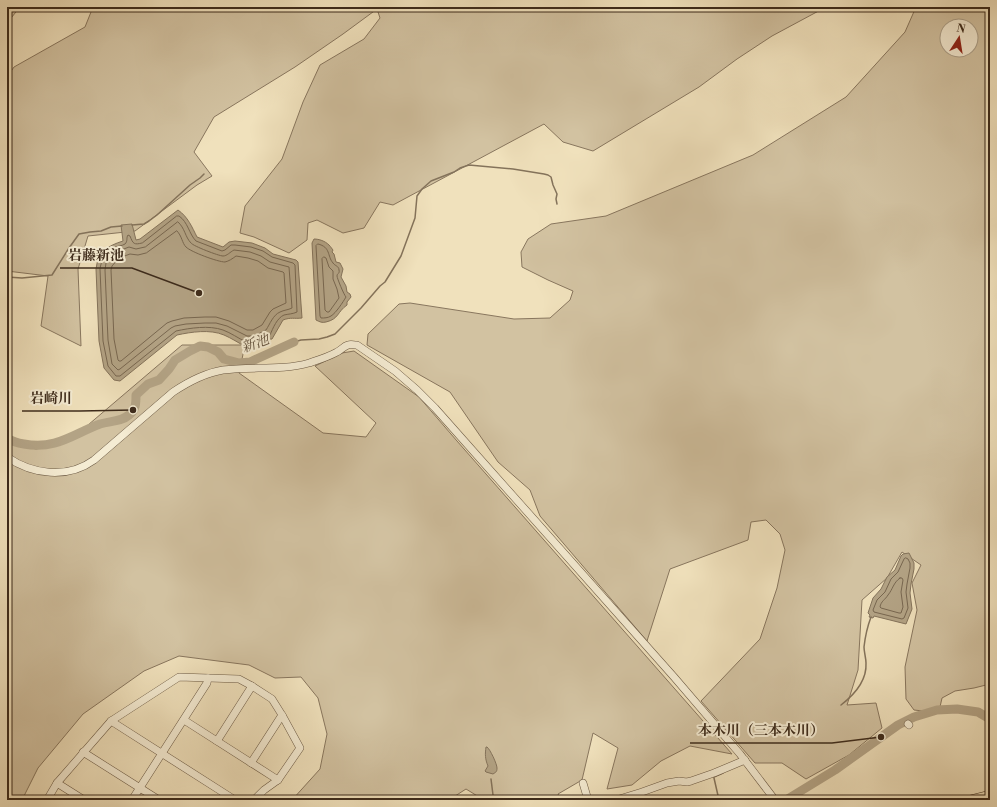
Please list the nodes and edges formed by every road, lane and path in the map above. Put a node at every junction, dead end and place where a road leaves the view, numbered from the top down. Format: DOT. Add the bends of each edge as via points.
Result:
graph roads {
  1 [pos="7,457"];
  2 [pos="208,678"];
  3 [pos="252,686"];
  4 [pos="282,714"];
  5 [pos="184,720"];
  6 [pos="111,721"];
  7 [pos="217,741"];
  8 [pos="83,752"];
  9 [pos="162,753"];
  10 [pos="745,760"];
  11 [pos="251,763"];
  12 [pos="278,780"];
  13 [pos="57,783"];
  14 [pos="583,783"];
  15 [pos="140,788"];
  16 [pos="990,795"];
  17 [pos="227,798"];
  18 [pos="47,800"];
  19 [pos="84,800"];
  20 [pos="132,800"];
  21 [pos="159,800"];
  22 [pos="235,800"];
  23 [pos="254,800"];
  24 [pos="588,800"];
  25 [pos="616,800"];
  26 [pos="775,800"];
  27 [pos="970,800"];
  1 -- 10 [label="street" via="24,467 38,471 50,473 72,470 94,460 173,392 196,378 222,370 300,366 352,344 395,370 435,408"];
  2 -- 3 [label="street" via="239,679"];
  2 -- 5 [label="street"];
  2 -- 6 [label="street" via="179,677"];
  3 -- 4 [label="street" via="272,699"];
  3 -- 7 [label="street"];
  4 -- 11 [label="street"];
  4 -- 12 [label="street" via="300,748"];
  5 -- 7 [label="street"];
  5 -- 9 [label="street"];
  6 -- 8 [label="street"];
  6 -- 9 [label="street"];
  7 -- 11 [label="street"];
  8 -- 13 [label="street"];
  8 -- 15 [label="street"];
  9 -- 15 [label="street"];
  9 -- 17 [label="street"];
  10 -- 25 [label="street" via="691,782 678,780"];
  10 -- 26 [label="street"];
  11 -- 12 [label="street"];
  12 -- 23 [label="street"];
  13 -- 18 [label="street"];
  13 -- 19 [label="street"];
  14 -- 24 [label="street"];
  15 -- 20 [label="street"];
  15 -- 21 [label="street"];
  16 -- 27 [label="main road"];
  17 -- 22 [label="street"];
}
